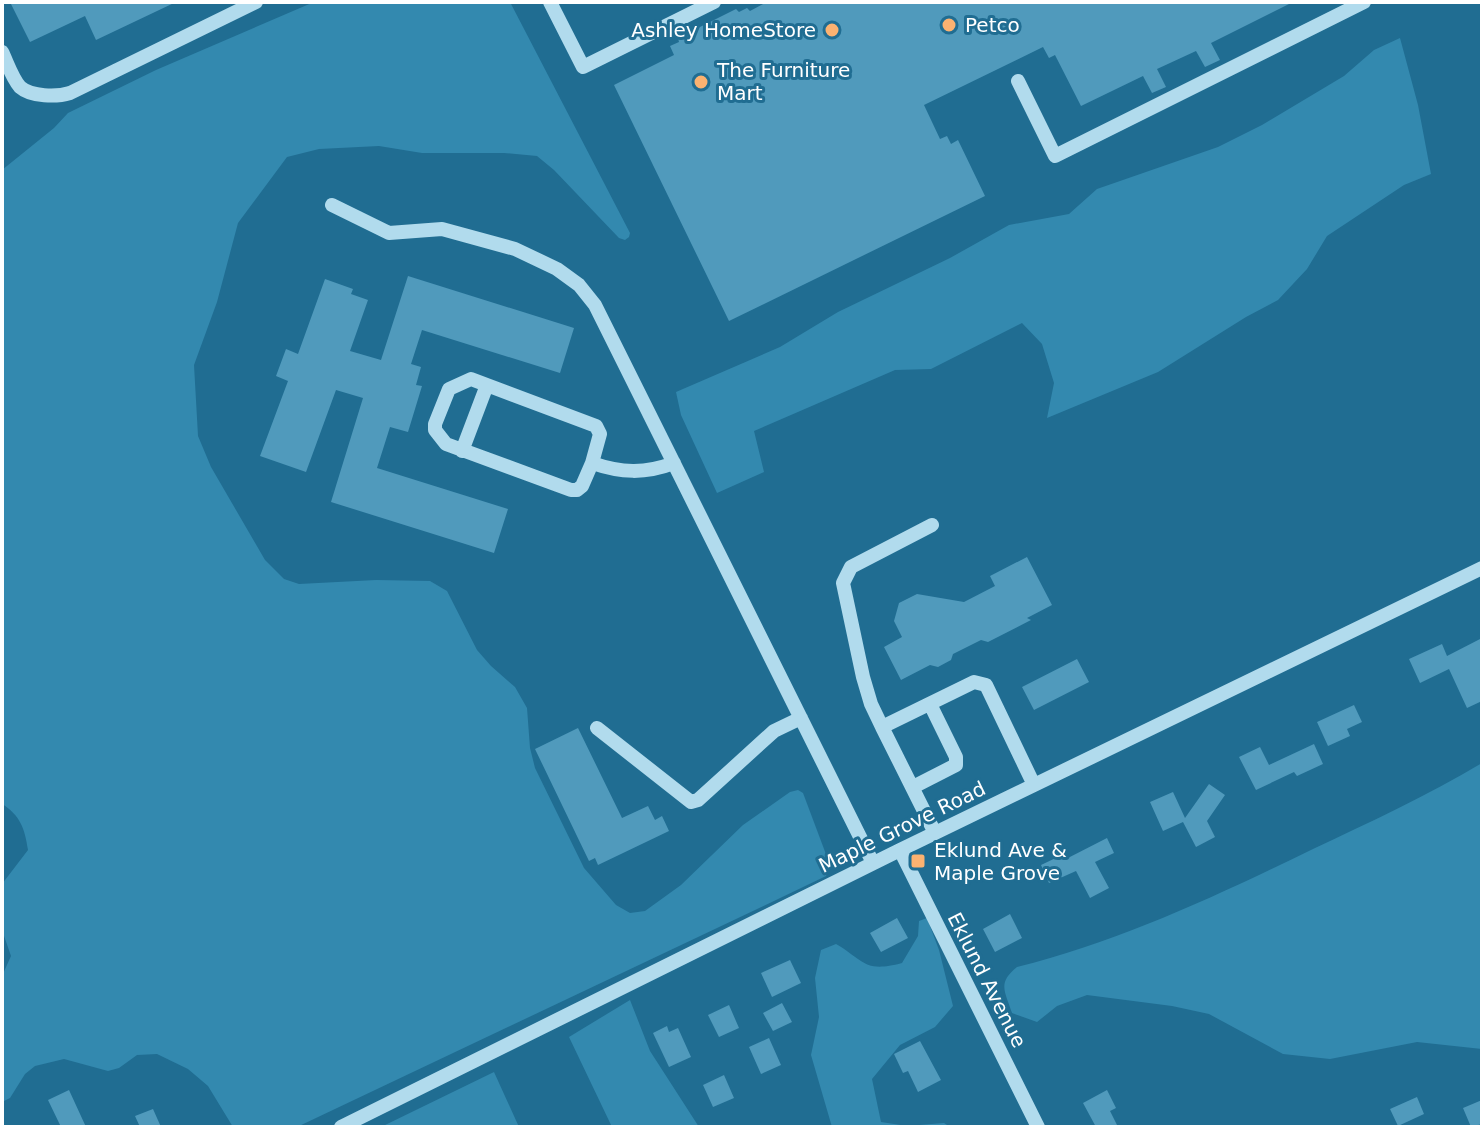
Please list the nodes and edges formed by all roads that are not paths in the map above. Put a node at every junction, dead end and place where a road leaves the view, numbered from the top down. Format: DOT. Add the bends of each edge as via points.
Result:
graph roads {
  1 [pos="256,2"];
  2 [pos="550,2"];
  3 [pos="714,2"];
  4 [pos="1364,2"];
  5 [pos="2,52"];
  6 [pos="1018,81"];
  7 [pos="332,205"];
  8 [pos="487,385"];
  9 [pos="462,451"];
  10 [pos="592,463"];
  11 [pos="674,463"];
  12 [pos="932,525"];
  13 [pos="1482,568"];
  14 [pos="930,704"];
  15 [pos="801,718"];
  16 [pos="882,727"];
  17 [pos="597,728"];
  18 [pos="1034,785"];
  19 [pos="913,787"];
  20 [pos="935,833"];
  21 [pos="900,850"];
  22 [pos="873,863"];
  23 [pos="341,1127"];
  24 [pos="1038,1127"];
  1 -- 5 [label="street" via="59,96 24,90"];
  2 -- 3 [label="street" via="583,67"];
  4 -- 6 [label="street" via="1055,156"];
  7 -- 11 [label="street" via="389,233 442,229 515,249 579,285 595,305"];
  8 -- 9 [label="street"];
  8 -- 9 [label="street" via="471,379 449,389 435,424 446,444"];
  8 -- 10 [label="street" via="596,426 600,434"];
  9 -- 10 [label="street" via="577,490"];
  10 -- 11 [label="street" via="640,473"];
  11 -- 15 [label="street"];
  12 -- 16 [label="street" via="851,567 843,583 863,677"];
  13 -- 18 [label="street, Maple Grove Road"];
  14 -- 16 [label="street"];
  14 -- 18 [label="street" via="974,682 986,685"];
  14 -- 19 [label="street" via="956,765"];
  15 -- 17 [label="street" via="774,731 691,802"];
  15 -- 22 [label="street"];
  16 -- 19 [label="street"];
  18 -- 20 [label="street, Maple Grove Road"];
  19 -- 20 [label="street"];
  20 -- 21 [label="street, Maple Grove Road"];
  21 -- 22 [label="street, Maple Grove Road"];
  21 -- 24 [label="street, Eklund Avenue"];
  22 -- 23 [label="street, Maple Grove Road"];
}
